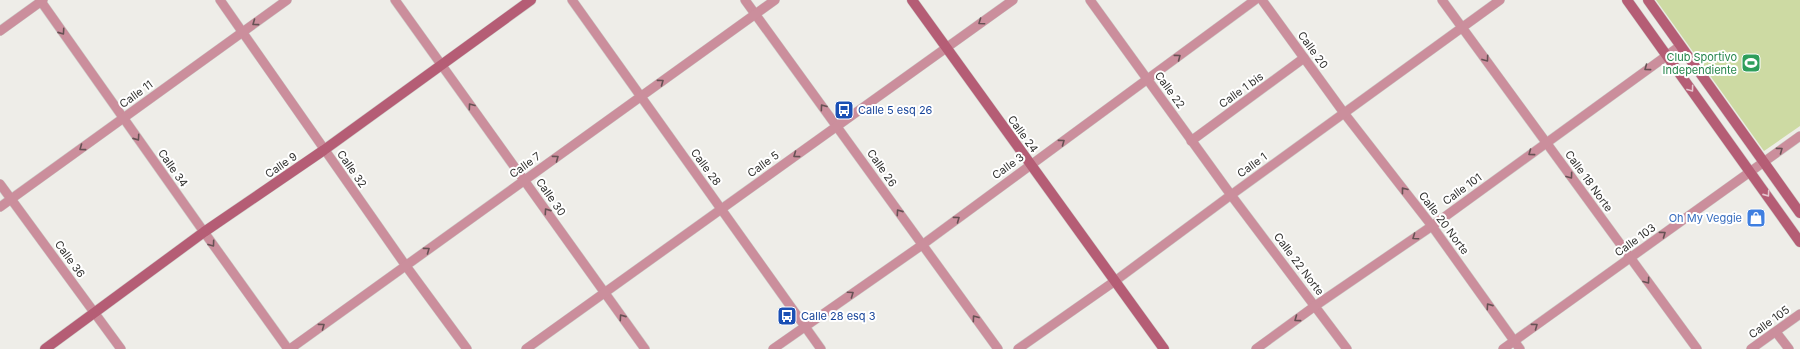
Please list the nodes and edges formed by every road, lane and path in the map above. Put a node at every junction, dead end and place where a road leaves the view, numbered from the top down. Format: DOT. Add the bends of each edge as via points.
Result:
graph roads {
  1 [pos="220,0"];
  2 [pos="287,0"];
  3 [pos="395,0"];
  4 [pos="531,0"];
  5 [pos="572,0"];
  6 [pos="745,0"];
  7 [pos="774,0"];
  8 [pos="912,0"];
  9 [pos="1013,0"];
  10 [pos="1090,0"];
  11 [pos="1256,0"];
  12 [pos="1262,0"];
  13 [pos="1442,0"];
  14 [pos="1500,0"];
  15 [pos="1627,0"];
  16 [pos="1648,0"];
  17 [pos="41,1"];
  18 [pos="755,14"];
  19 [pos="1463,28"];
  20 [pos="0,31"];
  21 [pos="243,32"];
  22 [pos="1680,46"];
  23 [pos="946,47"];
  24 [pos="1666,54"];
  25 [pos="1304,58"];
  26 [pos="442,64"];
  27 [pos="1148,80"];
  28 [pos="640,97"];
  29 [pos="1344,113"];
  30 [pos="123,119"];
  31 [pos="837,126"];
  32 [pos="1800,136"];
  33 [pos="1191,140"];
  34 [pos="1546,142"];
  35 [pos="324,150"];
  36 [pos="1764,162"];
  37 [pos="1031,165"];
  38 [pos="1750,170"];
  39 [pos="525,180"];
  40 [pos="0,184"];
  41 [pos="1231,195"];
  42 [pos="11,199"];
  43 [pos="0,207"];
  44 [pos="722,208"];
  45 [pos="1800,214"];
  46 [pos="1432,226"];
  47 [pos="204,232"];
  48 [pos="1800,242"];
  49 [pos="922,245"];
  50 [pos="1630,258"];
  51 [pos="406,266"];
  52 [pos="1115,281"];
  53 [pos="605,293"];
  54 [pos="1315,306"];
  55 [pos="95,313"];
  56 [pos="1800,314"];
  57 [pos="804,327"];
  58 [pos="1776,332"];
  59 [pos="1514,341"];
  60 [pos="45,349"];
  61 [pos="120,349"];
  62 [pos="289,349"];
  63 [pos="467,349"];
  64 [pos="526,349"];
  65 [pos="645,349"];
  66 [pos="773,349"];
  67 [pos="821,349"];
  68 [pos="998,349"];
  69 [pos="1018,349"];
  70 [pos="1164,349"];
  71 [pos="1256,349"];
  72 [pos="1347,349"];
  73 [pos="1503,349"];
  74 [pos="1520,349"];
  75 [pos="1697,349"];
  76 [pos="1751,349"];
  77 [pos="1789,349"];
  1 -- 21 [label="street, Calle 32"];
  2 -- 21 [label="street, Calle 11, one-way"];
  3 -- 26 [label="street, Calle 30"];
  4 -- 26 [label="main road, Calle 9"];
  5 -- 28 [label="street, Calle 28"];
  6 -- 18 [label="street, Calle 26"];
  7 -- 18 [label="street, Calle 7"];
  8 -- 23 [label="main road, Calle 24"];
  9 -- 23 [label="street, Calle 5, one-way"];
  10 -- 27 [label="street, Calle 22"];
  27 -- 11 [label="street, Calle 3, one-way"];
  12 -- 25 [label="street, Calle 20"];
  13 -- 19 [label="street, Calle 18 Norte"];
  14 -- 19 [label="street, Calle 1"];
  15 -- 24 [label="main road"];
  16 -- 22 [label="main road"];
  17 -- 20 [label="street"];
  17 -- 30 [label="street, Calle 34, one-way"];
  28 -- 18 [label="street, Calle 7, one-way"];
  31 -- 18 [label="street, Calle 26, one-way"];
  19 -- 29 [label="street, Calle 1"];
  19 -- 34 [label="street, Calle 18 Norte, one-way"];
  21 -- 30 [label="street, Calle 11"];
  21 -- 35 [label="street, Calle 32"];
  22 -- 24 [label="street, Calle 101"];
  22 -- 36 [label="main road"];
  23 -- 31 [label="street, Calle 5"];
  23 -- 37 [label="main road, Calle 24"];
  24 -- 34 [label="street, Calle 101, one-way"];
  24 -- 38 [label="main road, one-way"];
  25 -- 29 [label="street, Calle 20"];
  25 -- 33 [label="street, Calle 1 bis"];
  26 -- 35 [label="main road, Calle 9"];
  39 -- 26 [label="street, Calle 30, one-way"];
  27 -- 33 [label="street, Calle 22"];
  37 -- 27 [label="street, Calle 3, one-way"];
  39 -- 28 [label="street, Calle 7, one-way"];
  28 -- 44 [label="street, Calle 28"];
  29 -- 41 [label="street, Calle 1"];
  46 -- 29 [label="street, Calle 20 Norte, one-way"];
  30 -- 42 [label="street, Calle 11, one-way"];
  30 -- 47 [label="street, Calle 34, one-way"];
  31 -- 44 [label="street, Calle 5, one-way"];
  49 -- 31 [label="street, Calle 26, one-way"];
  36 -- 32 [label="street, Calle 103, one-way"];
  33 -- 41 [label="street, Calle 22"];
  34 -- 46 [label="street, Calle 101, one-way"];
  34 -- 50 [label="street, Calle 18 Norte, one-way"];
  35 -- 47 [label="main road, Calle 9"];
  35 -- 51 [label="street, Calle 32"];
  36 -- 38 [label="street, Calle 103"];
  36 -- 45 [label="main road"];
  49 -- 37 [label="street, Calle 3, one-way"];
  37 -- 52 [label="main road, Calle 24"];
  38 -- 48 [label="main road, one-way"];
  50 -- 38 [label="street, Calle 103, one-way"];
  51 -- 39 [label="street, Calle 7, one-way"];
  53 -- 39 [label="street, Calle 30, one-way"];
  40 -- 42 [label="street, Calle 36"];
  41 -- 52 [label="street, Calle 1"];
  41 -- 54 [label="street, Calle 22 Norte"];
  42 -- 43 [label="street, Calle 11"];
  42 -- 55 [label="street, Calle 36"];
  44 -- 53 [label="street, Calle 5"];
  44 -- 57 [label="street, Calle 28"];
  46 -- 54 [label="street, Calle 101, one-way"];
  59 -- 46 [label="street, Calle 20 Norte, one-way"];
  47 -- 55 [label="main road, Calle 9"];
  47 -- 62 [label="street, Calle 34, one-way"];
  57 -- 49 [label="street, Calle 3, one-way"];
  68 -- 49 [label="street, Calle 26, one-way"];
  59 -- 50 [label="street, Calle 103, one-way"];
  50 -- 75 [label="street, Calle 18 Norte, one-way"];
  62 -- 51 [label="street, Calle 7, one-way"];
  51 -- 63 [label="street, Calle 32"];
  52 -- 69 [label="street, Calle 1"];
  52 -- 70 [label="main road, Calle 24"];
  53 -- 64 [label="street, Calle 5"];
  65 -- 53 [label="street, Calle 30, one-way"];
  54 -- 71 [label="street, Calle 101, one-way"];
  54 -- 72 [label="street, Calle 22 Norte"];
  55 -- 60 [label="main road, Calle 9"];
  55 -- 61 [label="street, Calle 36"];
  56 -- 58 [label="street, Calle 105"];
  57 -- 66 [label="street, Calle 3"];
  57 -- 67 [label="street, Calle 28"];
  58 -- 76 [label="street, Calle 105"];
  58 -- 77 [label="street"];
  59 -- 73 [label="street, Calle 103"];
  59 -- 74 [label="street, Calle 20 Norte"];
}
